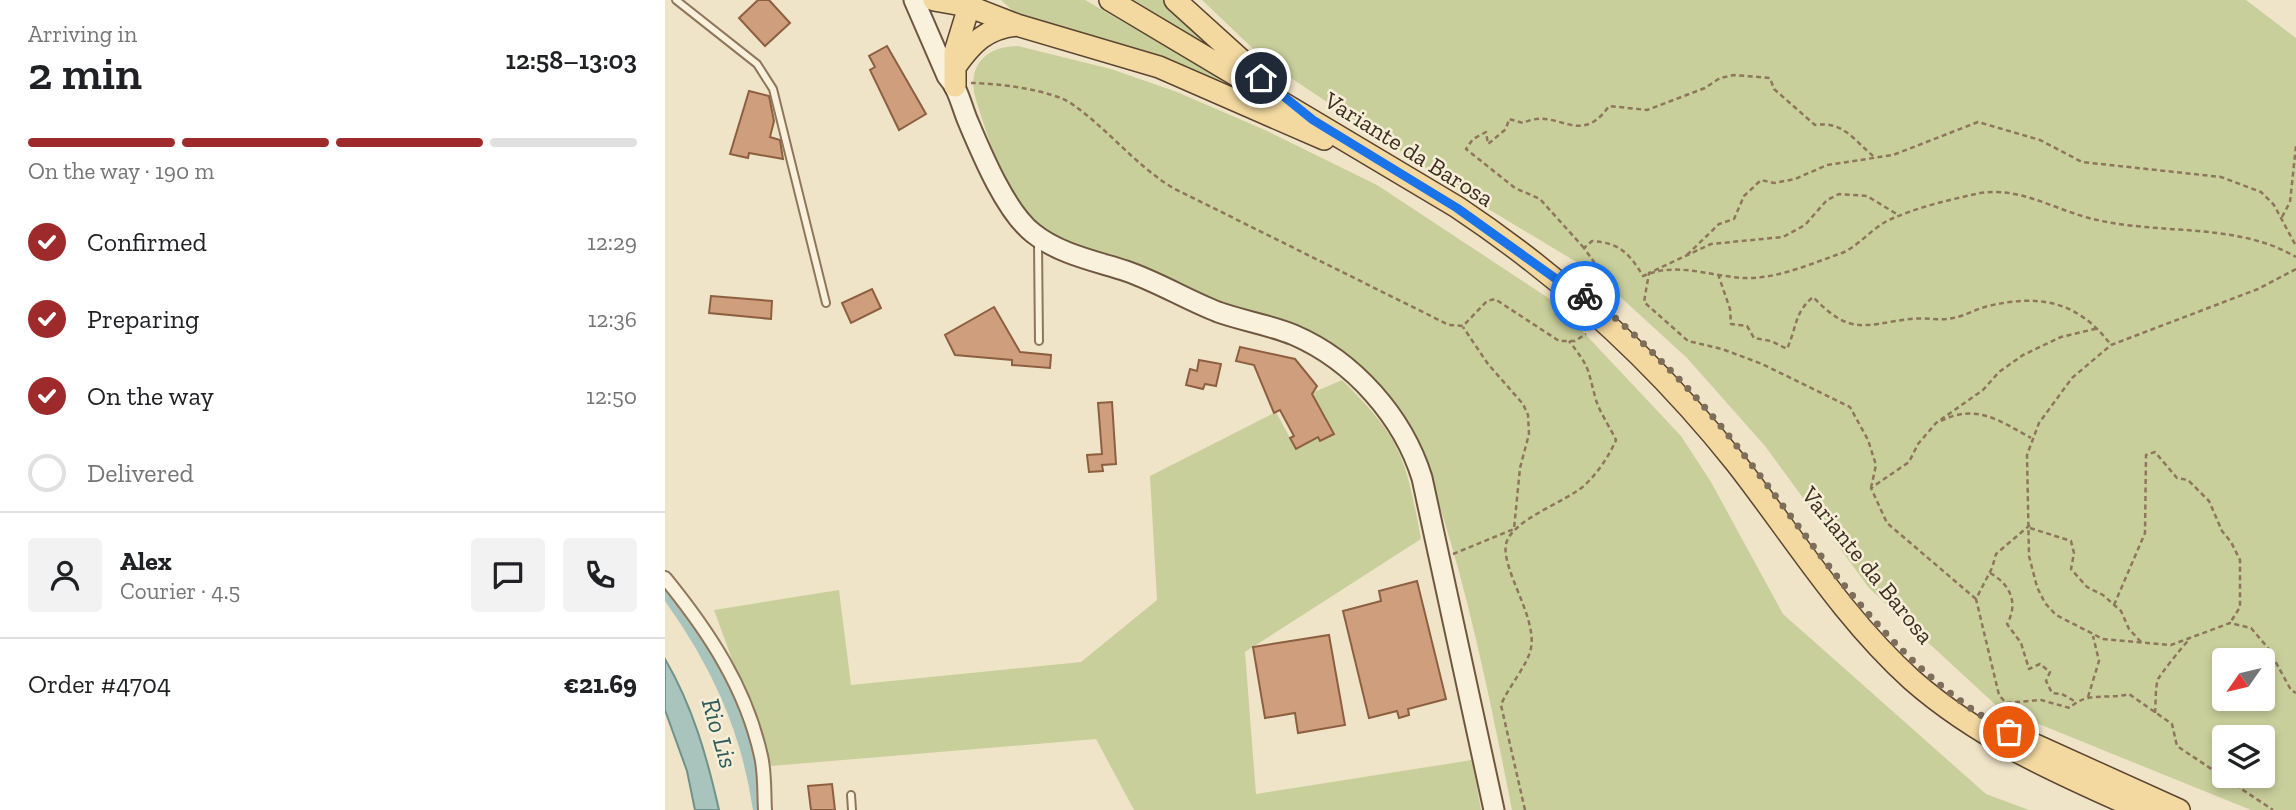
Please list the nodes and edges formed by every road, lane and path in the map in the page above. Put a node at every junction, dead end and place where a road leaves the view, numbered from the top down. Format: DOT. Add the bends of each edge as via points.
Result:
graph roads {
  1 [pos="676,0"];
  2 [pos="914,0"];
  3 [pos="934,0"];
  4 [pos="1110,0"];
  5 [pos="1175,0"];
  6 [pos="968,1"];
  7 [pos="1017,25"];
  8 [pos="955,77"];
  9 [pos="1313,120"];
  10 [pos="2296,146"];
  11 [pos="1375,157"];
  12 [pos="1874,157"];
  13 [pos="1900,216"];
  14 [pos="2281,219"];
  15 [pos="1038,237"];
  16 [pos="2296,246"];
  17 [pos="1584,248"];
  18 [pos="1687,255"];
  19 [pos="2296,257"];
  20 [pos="2296,269"];
  21 [pos="1649,273"];
  22 [pos="1718,273"];
  23 [pos="1566,286"];
  24 [pos="1611,299"];
  25 [pos="826,303"];
  26 [pos="1463,326"];
  27 [pos="2099,328"];
  28 [pos="1586,334"];
  29 [pos="1039,341"];
  30 [pos="1569,341"];
  31 [pos="2111,345"];
  32 [pos="1937,423"];
  33 [pos="2031,438"];
  34 [pos="1871,488"];
  35 [pos="2030,527"];
  36 [pos="1514,529"];
  37 [pos="1440,559"];
  38 [pos="1990,573"];
  39 [pos="665,579"];
  40 [pos="1976,599"];
  41 [pos="2114,605"];
  42 [pos="2230,623"];
  43 [pos="2092,635"];
  44 [pos="2192,637"];
  45 [pos="2141,642"];
  46 [pos="2296,693"];
  47 [pos="2088,697"];
  48 [pos="2076,702"];
  49 [pos="2155,713"];
  50 [pos="851,795"];
  51 [pos="765,810"];
  52 [pos="852,810"];
  53 [pos="1495,810"];
  54 [pos="1525,810"];
  55 [pos="2141,810"];
  56 [pos="2179,810"];
  57 [pos="2273,810"];
  1 -- 25 [label="lane" via="767,77 779,107"];
  2 -- 8 [label="main road" via="947,76"];
  3 -- 6 [label="main road"];
  4 -- 9 [label="main road, Variante da Barosa"];
  5 -- 9 [label="main road"];
  6 -- 7 [label="main road"];
  6 -- 8 [label="main road" via="958,37"];
  7 -- 8 [label="main road" via="985,34 974,43"];
  7 -- 11 [label="main road" via="1179,74 1291,126"];
  8 -- 15 [label="main road" via="976,139 1022,223"];
  8 -- 26 [label="path" via="1071,102 1147,172 1173,188 1430,317"];
  9 -- 11 [label="main road, Variante da Barosa"];
  10 -- 14 [label="path" via="2290,202"];
  11 -- 23 [label="main road, Variante da Barosa" via="1508,242"];
  12 -- 14 [label="path" via="1893,155 1978,122 2040,140 2082,162 2221,177 2261,192"];
  12 -- 17 [label="path" via="1847,130 1831,123 1815,125 1774,89 1770,78 1734,75 1647,110 1609,106 1595,123 1583,128 1537,116 1523,123 1509,118 1506,129 1488,144 1486,132 1473,139 1466,149 1515,188 1540,199"];
  12 -- 18 [label="path" via="1827,165 1784,181 1761,180 1744,196 1734,219 1719,224"];
  13 -- 18 [label="path" via="1867,196 1839,194 1827,200 1805,225 1783,237 1711,244"];
  13 -- 19 [label="path" via="1978,193 2004,192 2089,218 2266,243"];
  13 -- 22 [label="path" via="1887,220 1853,248 1792,270 1754,278"];
  14 -- 16 [label="path"];
  15 -- 29 [label="lane"];
  15 -- 37 [label="main road" via="1207,307 1292,334 1335,359 1377,399 1406,438 1422,478"];
  17 -- 21 [label="path" via="1592,241 1615,244 1628,252 1643,275"];
  17 -- 24 [label="path" via="1611,282"];
  18 -- 21 [label="path"];
  20 -- 31 [label="path" via="2258,289"];
  21 -- 22 [label="path" via="1697,269"];
  21 -- 34 [label="path" via="1644,302 1688,341 1762,364 1850,407 1876,465"];
  22 -- 27 [label="path" via="1731,324 1747,326 1754,338 1787,349 1800,308 1813,297 1853,326 1952,318 2020,300 2070,308"];
  23 -- 55 [label="main road, Variante da Barosa" via="1705,425 1855,619 1913,681 1986,735"];
  23 -- 56 [label="main road, Variante da Barosa" via="1607,312 1685,384 1867,614 1929,677 2009,732"];
  26 -- 30 [label="path" via="1487,301 1495,299 1559,341"];
  26 -- 36 [label="path" via="1528,415"];
  27 -- 31 [label="path"];
  27 -- 32 [label="path" via="2061,337 2023,355"];
  28 -- 30 [label="path"];
  30 -- 36 [label="path" via="1586,361 1597,402 1616,440 1585,484"];
  31 -- 33 [label="path" via="2072,378"];
  32 -- 33 [label="path" via="1959,411 1994,417"];
  32 -- 34 [label="path" via="1909,462"];
  33 -- 35 [label="path" via="2027,456"];
  34 -- 40 [label="path" via="1887,523"];
  35 -- 38 [label="path" via="1996,554"];
  35 -- 41 [label="path" via="2071,541 2071,569 2087,587"];
  35 -- 43 [label="path" via="2029,556 2045,603 2056,615"];
  36 -- 37 [label="path"];
  36 -- 54 [label="path" via="1506,545 1508,561 1520,589 1531,648 1501,705"];
  37 -- 53 [label="main road"];
  38 -- 40 [label="path"];
  38 -- 48 [label="path" via="2004,581 2013,599 2007,624 2021,643 2029,669 2039,664 2050,672 2046,681 2052,693"];
  39 -- 51 [label="street" via="701,622 728,665 761,758"];
  40 -- 48 [label="path" via="1999,695 2006,703 2041,700 2070,708"];
  41 -- 42 [label="path" via="2145,533 2146,455 2155,452 2177,478 2188,480 2209,501 2240,560 2240,607"];
  41 -- 45 [label="path"];
  42 -- 44 [label="path"];
  42 -- 46 [label="path" via="2251,628"];
  43 -- 45 [label="path"];
  43 -- 47 [label="path" via="2099,662"];
  44 -- 45 [label="path" via="2171,645"];
  44 -- 49 [label="path" via="2178,648 2158,680"];
  47 -- 48 [label="path"];
  47 -- 49 [label="path" via="2129,694"];
  49 -- 57 [label="path" via="2172,724 2177,746"];
  50 -- 52 [label="lane"];
}
